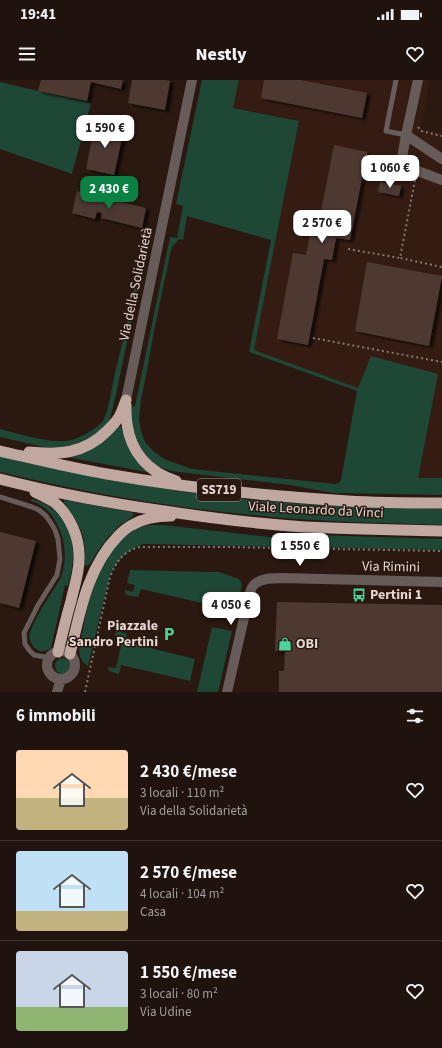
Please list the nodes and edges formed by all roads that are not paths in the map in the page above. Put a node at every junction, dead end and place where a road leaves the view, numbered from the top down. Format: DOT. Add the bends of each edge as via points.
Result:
graph roads {
  1 [pos="192,80"];
  2 [pos="396,80"];
  3 [pos="418,80"];
  4 [pos="406,135"];
  5 [pos="442,159"];
  6 [pos="442,180"];
  7 [pos="126,400"];
  8 [pos="0,450"];
  9 [pos="2,479"];
  10 [pos="195,487"];
  11 [pos="0,497"];
  12 [pos="442,503"];
  13 [pos="198,516"];
  14 [pos="442,531"];
  15 [pos="442,582"];
  16 [pos="70,654"];
  17 [pos="54,655"];
  18 [pos="61,679"];
  19 [pos="58,692"];
  20 [pos="227,692"];
  1 -- 7 [label="street, Via della Solidarietà"];
  2 -- 4 [label="lane" via="386,131"];
  3 -- 4 [label="street"];
  4 -- 5 [label="street"];
  4 -- 6 [label="street" via="402,158 404,164"];
  7 -- 8 [label="highway" via="112,426 98,439 80,449 58,454"];
  7 -- 10 [label="highway" via="128,433 147,465 160,474"];
  8 -- 10 [label="highway, Viale Leonardo da Vinci / SS719" via="106,474"];
  9 -- 13 [label="highway, Viale Leonardo da Vinci / SS719" via="118,504"];
  9 -- 17 [label="highway" via="53,501 67,516 76,536 78,572"];
  10 -- 12 [label="highway, Viale Leonardo da Vinci / SS719" via="349,501"];
  11 -- 17 [label="lane" via="39,510 55,530 60,559 57,575 24,633 25,644 34,655"];
  13 -- 14 [label="highway, Viale Leonardo da Vinci / SS719" via="348,529"];
  13 -- 16 [label="highway" via="165,516 140,521 131,525 113,541 93,572"];
  15 -- 20 [label="street, Via Rimini" via="271,578 263,580 253,586 249,596"];
  16 -- 17 [label="street" via="66,652"];
  16 -- 18 [label="street" via="75,668 68,677"];
  17 -- 18 [label="street" via="48,666 50,674"];
  18 -- 19 [label="street"];
}
